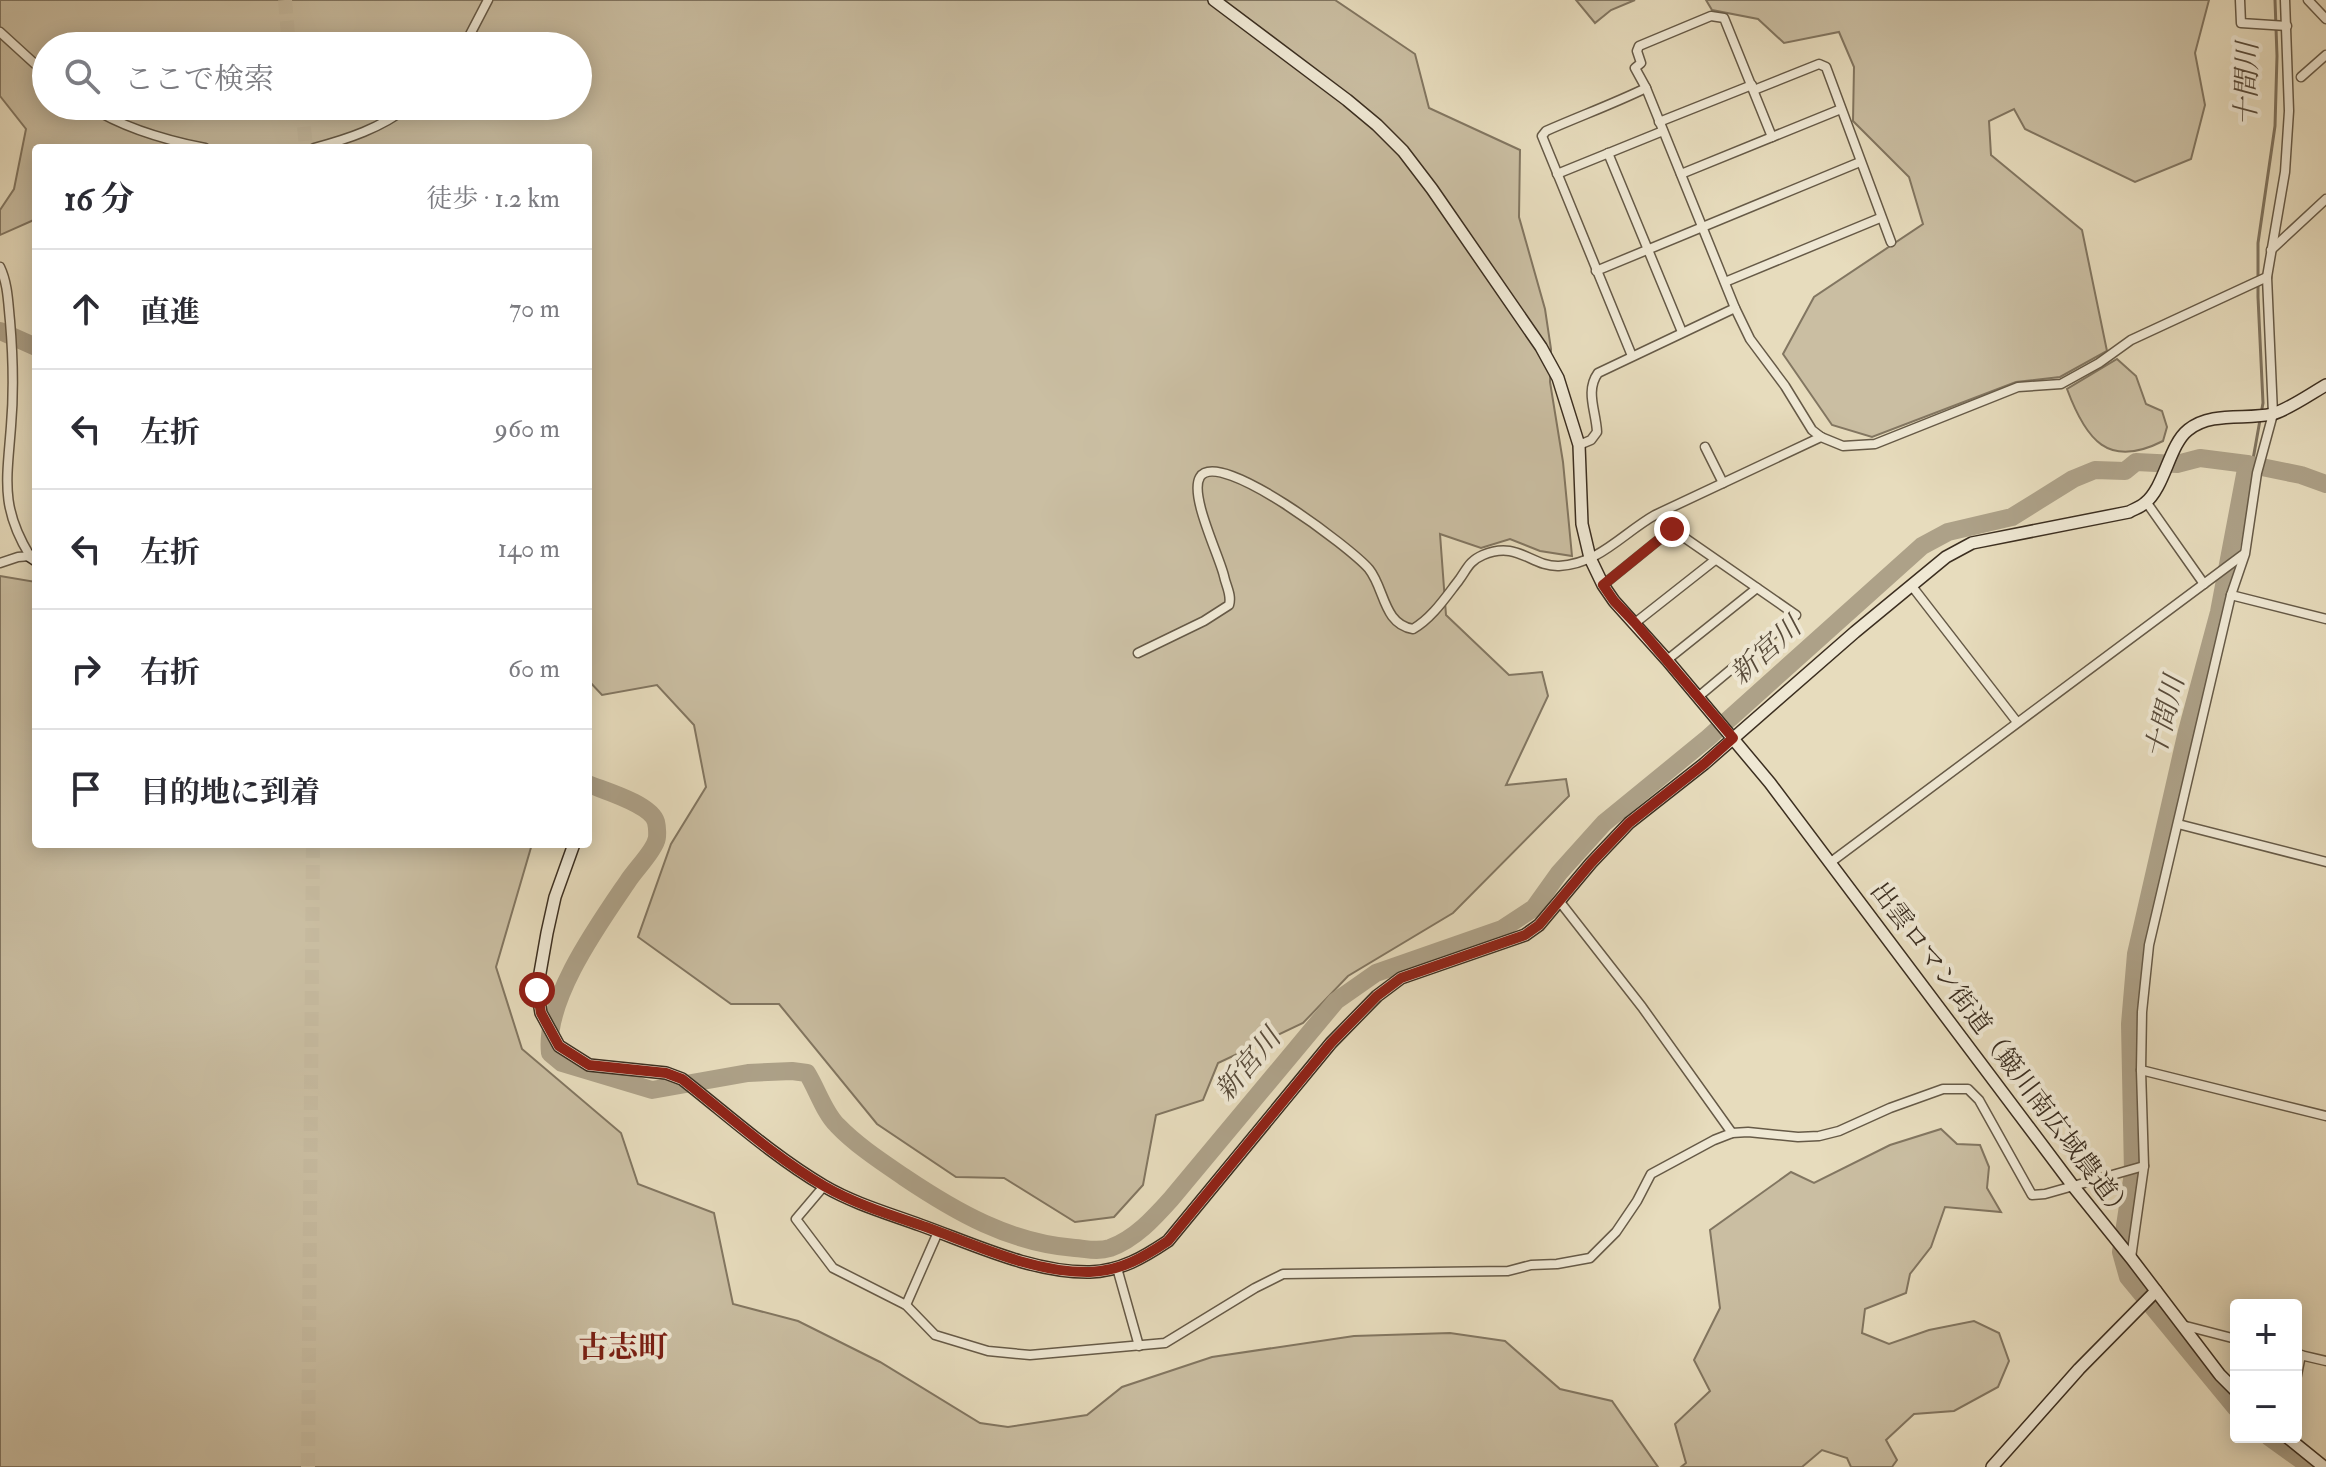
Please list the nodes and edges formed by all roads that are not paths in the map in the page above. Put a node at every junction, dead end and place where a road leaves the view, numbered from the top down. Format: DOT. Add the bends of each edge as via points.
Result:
graph roads {
  1 [pos="488,0"];
  2 [pos="1214,0"];
  3 [pos="2240,0"];
  4 [pos="2285,0"];
  5 [pos="2308,0"];
  6 [pos="2326,19"];
  7 [pos="2287,26"];
  8 [pos="0,32"];
  9 [pos="471,32"];
  10 [pos="2326,55"];
  11 [pos="32,61"];
  12 [pos="2301,77"];
  13 [pos="1646,88"];
  14 [pos="1753,88"];
  15 [pos="1841,109"];
  16 [pos="116,120"];
  17 [pos="386,120"];
  18 [pos="1661,127"];
  19 [pos="1772,137"];
  20 [pos="185,144"];
  21 [pos="329,144"];
  22 [pos="1608,153"];
  23 [pos="1860,162"];
  24 [pos="1557,174"];
  25 [pos="1681,174"];
  26 [pos="2326,199"];
  27 [pos="1880,218"];
  28 [pos="1703,228"];
  29 [pos="1891,242"];
  30 [pos="1649,250"];
  31 [pos="2270,251"];
  32 [pos="0,267"];
  33 [pos="1596,271"];
  34 [pos="2267,277"];
  35 [pos="1725,282"];
  36 [pos="1735,308"];
  37 [pos="1682,332"];
  38 [pos="1632,356"];
  39 [pos="2326,385"];
  40 [pos="2273,414"];
  41 [pos="1821,437"];
  42 [pos="1579,445"];
  43 [pos="1705,447"];
  44 [pos="1723,483"];
  45 [pos="2147,503"];
  46 [pos="2245,554"];
  47 [pos="32,557"];
  48 [pos="32,558"];
  49 [pos="1590,558"];
  50 [pos="1715,560"];
  51 [pos="0,563"];
  52 [pos="2204,584"];
  53 [pos="1603,585"];
  54 [pos="1911,585"];
  55 [pos="1757,588"];
  56 [pos="2231,595"];
  57 [pos="2326,619"];
  58 [pos="1635,623"];
  59 [pos="1138,653"];
  60 [pos="1667,660"];
  61 [pos="1698,697"];
  62 [pos="2017,722"];
  63 [pos="1730,734"];
  64 [pos="2178,824"];
  65 [pos="573,848"];
  66 [pos="1831,862"];
  67 [pos="2326,862"];
  68 [pos="1560,902"];
  69 [pos="2141,1070"];
  70 [pos="2326,1116"];
  71 [pos="1732,1133"];
  72 [pos="2144,1166"];
  73 [pos="824,1186"];
  74 [pos="2073,1186"];
  75 [pos="938,1232"];
  76 [pos="2131,1258"];
  77 [pos="1117,1268"];
  78 [pos="2156,1291"];
  79 [pos="906,1305"];
  80 [pos="2181,1325"];
  81 [pos="2230,1337"];
  82 [pos="1139,1346"];
  83 [pos="2302,1355"];
  84 [pos="2326,1361"];
  85 [pos="2230,1385"];
  86 [pos="2294,1443"];
  87 [pos="1992,1467"];
  88 [pos="2324,1467"];
  1 -- 9 [label="street"];
  2 -- 42 [label="street" via="1347,100 1403,151 1541,347 1558,378"];
  3 -- 7 [label="street" via="2241,23"];
  4 -- 7 [label="street"];
  5 -- 6 [label="street"];
  7 -- 31 [label="street" via="2285,172"];
  8 -- 11 [label="street"];
  10 -- 12 [label="street"];
  13 -- 14 [label="street" via="1635,68 1641,63 1639,46 1711,16 1724,18"];
  13 -- 18 [label="street"];
  13 -- 24 [label="street" via="1546,131 1542,136"];
  14 -- 15 [label="street" via="1819,64 1826,67"];
  14 -- 18 [label="street"];
  14 -- 19 [label="street"];
  15 -- 19 [label="street"];
  15 -- 23 [label="street"];
  16 -- 20 [label="street"];
  17 -- 21 [label="street"];
  18 -- 22 [label="street"];
  18 -- 25 [label="street"];
  19 -- 25 [label="street"];
  22 -- 24 [label="street"];
  22 -- 30 [label="street"];
  23 -- 27 [label="street"];
  23 -- 28 [label="street"];
  24 -- 33 [label="street"];
  25 -- 28 [label="street"];
  26 -- 31 [label="street"];
  27 -- 29 [label="street"];
  27 -- 35 [label="street"];
  28 -- 30 [label="street"];
  28 -- 35 [label="street"];
  30 -- 33 [label="street"];
  30 -- 37 [label="street"];
  31 -- 34 [label="street"];
  32 -- 47 [label="street" via="6,280 14,361 6,506"];
  33 -- 38 [label="street"];
  34 -- 40 [label="street"];
  34 -- 41 [label="street" via="2131,340 2061,384 2018,387 1875,444 1843,446"];
  35 -- 36 [label="street"];
  36 -- 37 [label="street"];
  36 -- 41 [label="street" via="1750,339"];
  37 -- 38 [label="street"];
  38 -- 42 [label="street" via="1593,380 1597,432"];
  39 -- 40 [label="street"];
  40 -- 45 [label="street" via="2204,422 2189,429"];
  40 -- 46 [label="street" via="2257,473"];
  41 -- 44 [label="street"];
  42 -- 49 [label="street" via="1582,524"];
  43 -- 44 [label="street"];
  44 -- 49 [label="street" via="1645,521"];
  45 -- 52 [label="street"];
  45 -- 54 [label="street" via="2129,512 1972,543"];
  46 -- 52 [label="street"];
  46 -- 56 [label="street"];
  48 -- 51 [label="street"];
  49 -- 53 [label="street"];
  49 -- 59 [label="street" via="1555,566 1514,551 1482,555 1468,563 1426,621 1404,628 1388,611 1371,572 1350,552 1271,495 1229,475 1206,472 1198,489 1201,511 1223,567 1229,605"];
  50 -- 53 [label="street" via="1672,529"];
  50 -- 55 [label="street"];
  50 -- 58 [label="street"];
  52 -- 62 [label="street"];
  53 -- 58 [label="street"];
  54 -- 62 [label="street"];
  54 -- 63 [label="street"];
  55 -- 60 [label="street"];
  55 -- 61 [label="street" via="1796,615"];
  56 -- 57 [label="street"];
  56 -- 64 [label="street"];
  58 -- 60 [label="street"];
  60 -- 61 [label="street"];
  61 -- 63 [label="street, 出雲ロマン街道（簸川南広域農道）"];
  62 -- 66 [label="street"];
  63 -- 66 [label="street, 出雲ロマン街道（簸川南広域農道）"];
  63 -- 68 [label="street" via="1704,764 1629,823"];
  64 -- 67 [label="street"];
  64 -- 69 [label="street" via="2149,945"];
  65 -- 73 [label="street" via="555,897 537,990 541,1013 559,1046 589,1065 682,1079"];
  66 -- 74 [label="street, 出雲ロマン街道（簸川南広域農道）"];
  68 -- 71 [label="street"];
  68 -- 77 [label="street" via="1525,935 1401,978 1377,996 1331,1043 1168,1241"];
  69 -- 70 [label="street"];
  69 -- 72 [label="street"];
  71 -- 74 [label="street" via="1819,1136 1943,1089 1968,1089 2032,1195"];
  71 -- 82 [label="street" via="1651,1174 1616,1232 1590,1258 1508,1271 1283,1274 1165,1343"];
  72 -- 74 [label="street"];
  72 -- 76 [label="street"];
  73 -- 75 [label="street"];
  73 -- 79 [label="street" via="796,1219 833,1268"];
  74 -- 76 [label="street, 出雲ロマン街道（簸川南広域農道）"];
  75 -- 77 [label="street" via="1033,1265 1092,1272"];
  75 -- 79 [label="street"];
  76 -- 78 [label="street, 出雲ロマン街道（簸川南広域農道）"];
  77 -- 82 [label="street"];
  78 -- 80 [label="street, 出雲ロマン街道（簸川南広域農道）"];
  78 -- 87 [label="street"];
  79 -- 82 [label="street" via="935,1335 988,1351 1030,1355"];
  80 -- 81 [label="street"];
  80 -- 85 [label="street, 出雲ロマン街道（簸川南広域農道）"];
  83 -- 84 [label="street"];
  86 -- 88 [label="street"];
}
